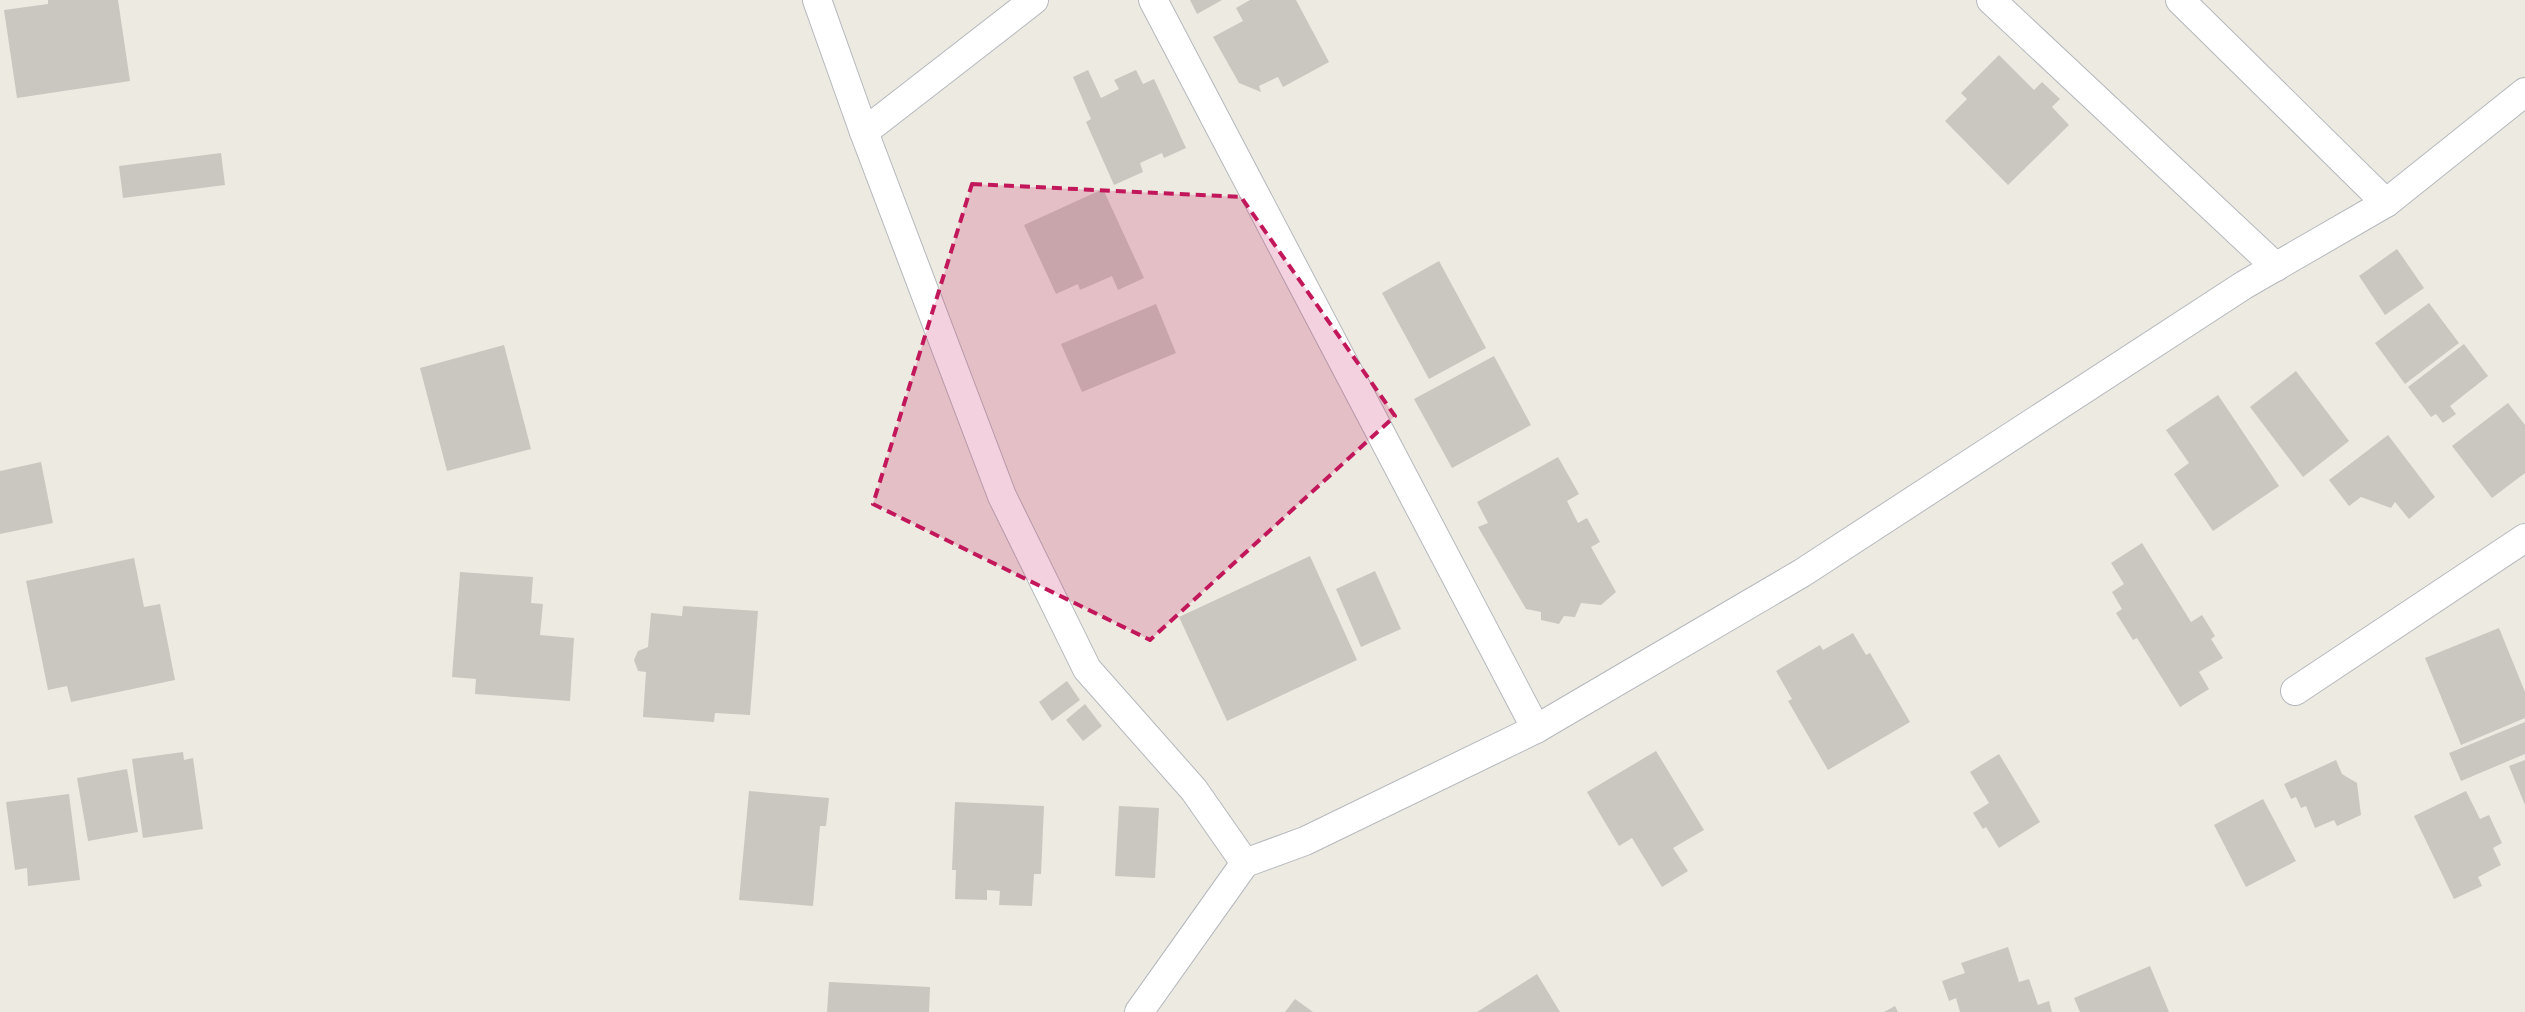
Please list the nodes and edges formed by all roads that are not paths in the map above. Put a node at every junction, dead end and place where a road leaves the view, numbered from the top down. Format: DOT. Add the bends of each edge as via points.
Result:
graph roads {
  1 [pos="818,0"];
  2 [pos="1034,0"];
  3 [pos="1153,0"];
  4 [pos="1991,0"];
  5 [pos="2180,0"];
  6 [pos="2525,92"];
  7 [pos="864,132"];
  8 [pos="2386,203"];
  9 [pos="2276,267"];
  10 [pos="2525,538"];
  11 [pos="2295,691"];
  12 [pos="1536,729"];
  13 [pos="1245,863"];
  14 [pos="1139,1012"];
  1 -- 7 [label="street"];
  2 -- 7 [label="street"];
  3 -- 12 [label="street"];
  4 -- 9 [label="street"];
  5 -- 8 [label="street"];
  6 -- 8 [label="street"];
  7 -- 13 [label="street" via="1002,496 1087,669 1194,790"];
  8 -- 9 [label="street"];
  9 -- 12 [label="street" via="1802,573"];
  10 -- 11 [label="street"];
  12 -- 13 [label="street" via="1305,841"];
  13 -- 14 [label="street"];
}
